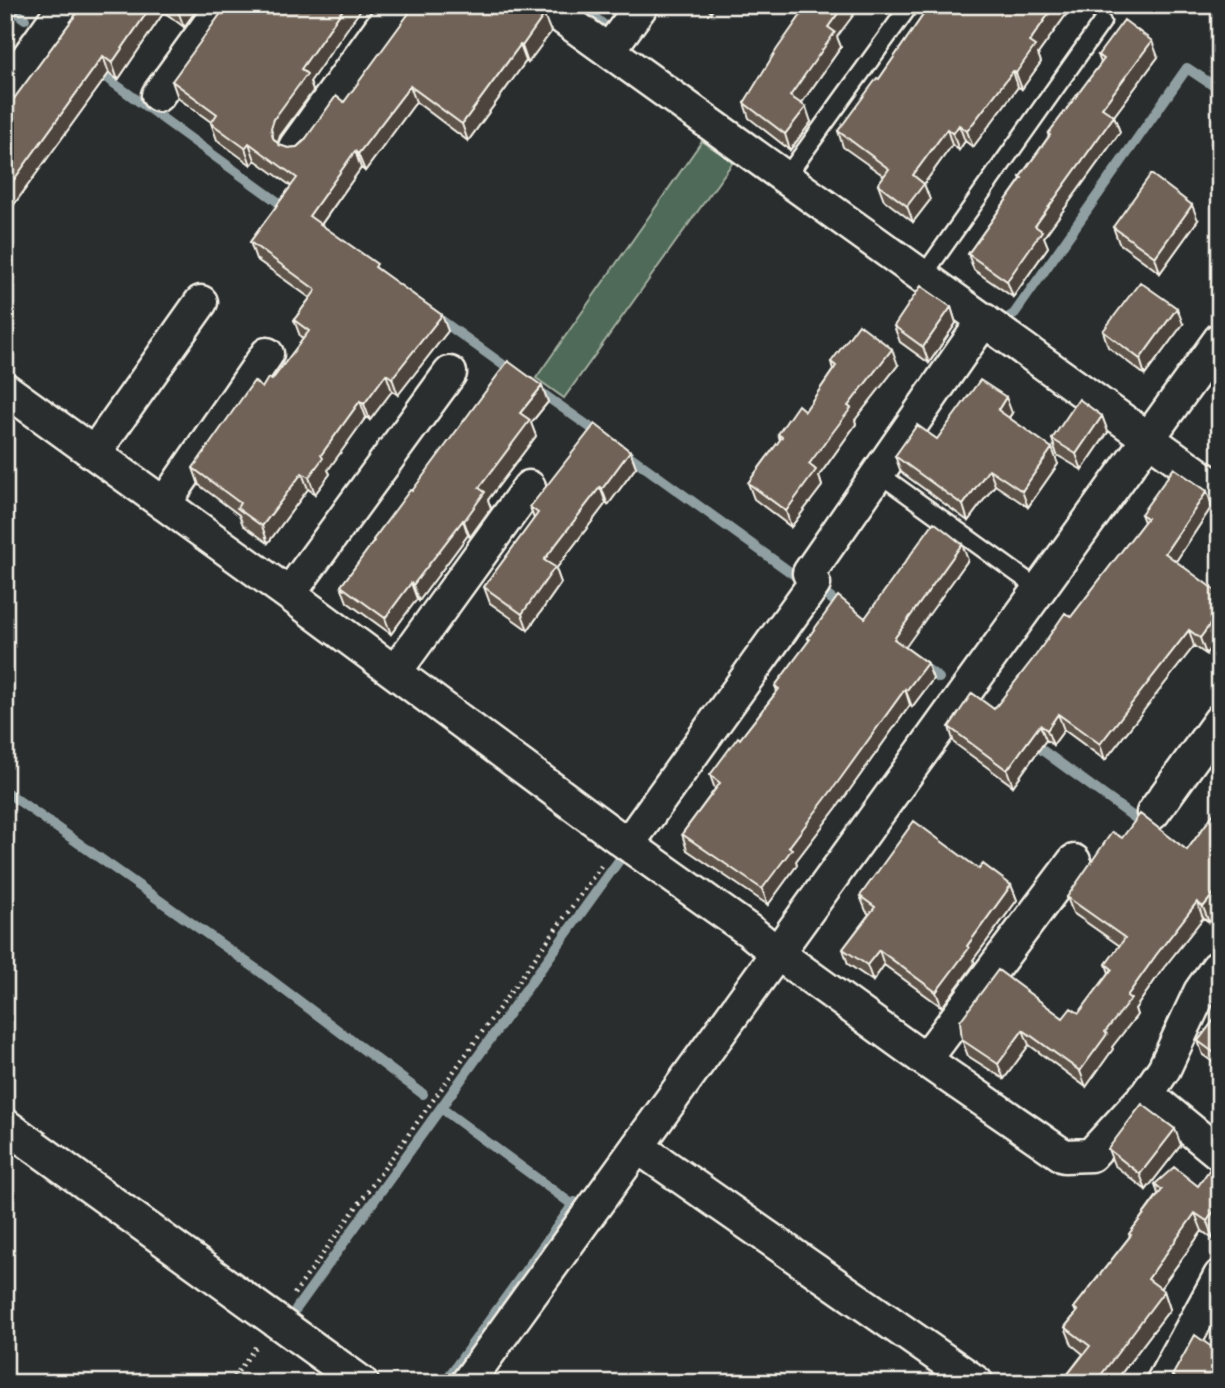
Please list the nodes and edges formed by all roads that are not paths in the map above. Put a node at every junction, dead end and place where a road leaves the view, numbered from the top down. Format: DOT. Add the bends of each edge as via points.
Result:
graph roads {
  1 [pos="65,5"];
  2 [pos="223,5"];
  3 [pos="397,5"];
  4 [pos="545,5"];
  5 [pos="642,5"];
  6 [pos="910,5"];
  7 [pos="1102,22"];
  8 [pos="609,50"];
  9 [pos="5,90"];
  10 [pos="158,95"];
  11 [pos="295,147"];
  12 [pos="786,177"];
  13 [pos="923,276"];
  14 [pos="201,302"];
  15 [pos="984,320"];
  16 [pos="1220,339"];
  17 [pos="267,354"];
  18 [pos="450,373"];
  19 [pos="5,389"];
  20 [pos="1148,438"];
  21 [pos="94,453"];
  22 [pos="878,473"];
  23 [pos="529,487"];
  24 [pos="1220,490"];
  25 [pos="164,503"];
  26 [pos="1025,579"];
  27 [pos="289,594"];
  28 [pos="395,672"];
  29 [pos="1220,720"];
  30 [pos="1153,813"];
  31 [pos="624,842"];
  32 [pos="1074,861"];
  33 [pos="778,953"];
  34 [pos="1217,968"];
  35 [pos="925,1060"];
  36 [pos="1147,1094"];
  37 [pos="5,1125"];
  38 [pos="638,1147"];
  39 [pos="1220,1154"];
  40 [pos="1220,1276"];
  41 [pos="362,1383"];
  42 [pos="467,1383"];
  43 [pos="977,1383"];
  44 [pos="1162,1383"];
  1 -- 9 [label="street"];
  2 -- 10 [label="street"];
  3 -- 11 [label="street"];
  4 -- 8 [label="street"];
  5 -- 8 [label="street"];
  6 -- 12 [label="lane"];
  7 -- 13 [label="lane"];
  8 -- 12 [label="street"];
  12 -- 13 [label="street"];
  13 -- 15 [label="street"];
  14 -- 21 [label="street"];
  15 -- 20 [label="street"];
  15 -- 22 [label="street"];
  16 -- 20 [label="street"];
  17 -- 25 [label="street"];
  18 -- 27 [label="street"];
  19 -- 21 [label="street"];
  20 -- 24 [label="street"];
  20 -- 33 [label="street"];
  21 -- 25 [label="street"];
  22 -- 26 [label="lane"];
  22 -- 31 [label="street" via="811,578"];
  23 -- 28 [label="street"];
  25 -- 27 [label="street"];
  27 -- 28 [label="street"];
  28 -- 31 [label="street"];
  29 -- 30 [label="street"];
  31 -- 33 [label="street"];
  32 -- 35 [label="street"];
  33 -- 35 [label="street"];
  33 -- 38 [label="street"];
  34 -- 36 [label="street"];
  35 -- 36 [label="street" via="1064,1156 1091,1155"];
  36 -- 39 [label="street"];
  37 -- 41 [label="street"];
  38 -- 42 [label="street"];
  38 -- 43 [label="street"];
  40 -- 44 [label="street"];
}
